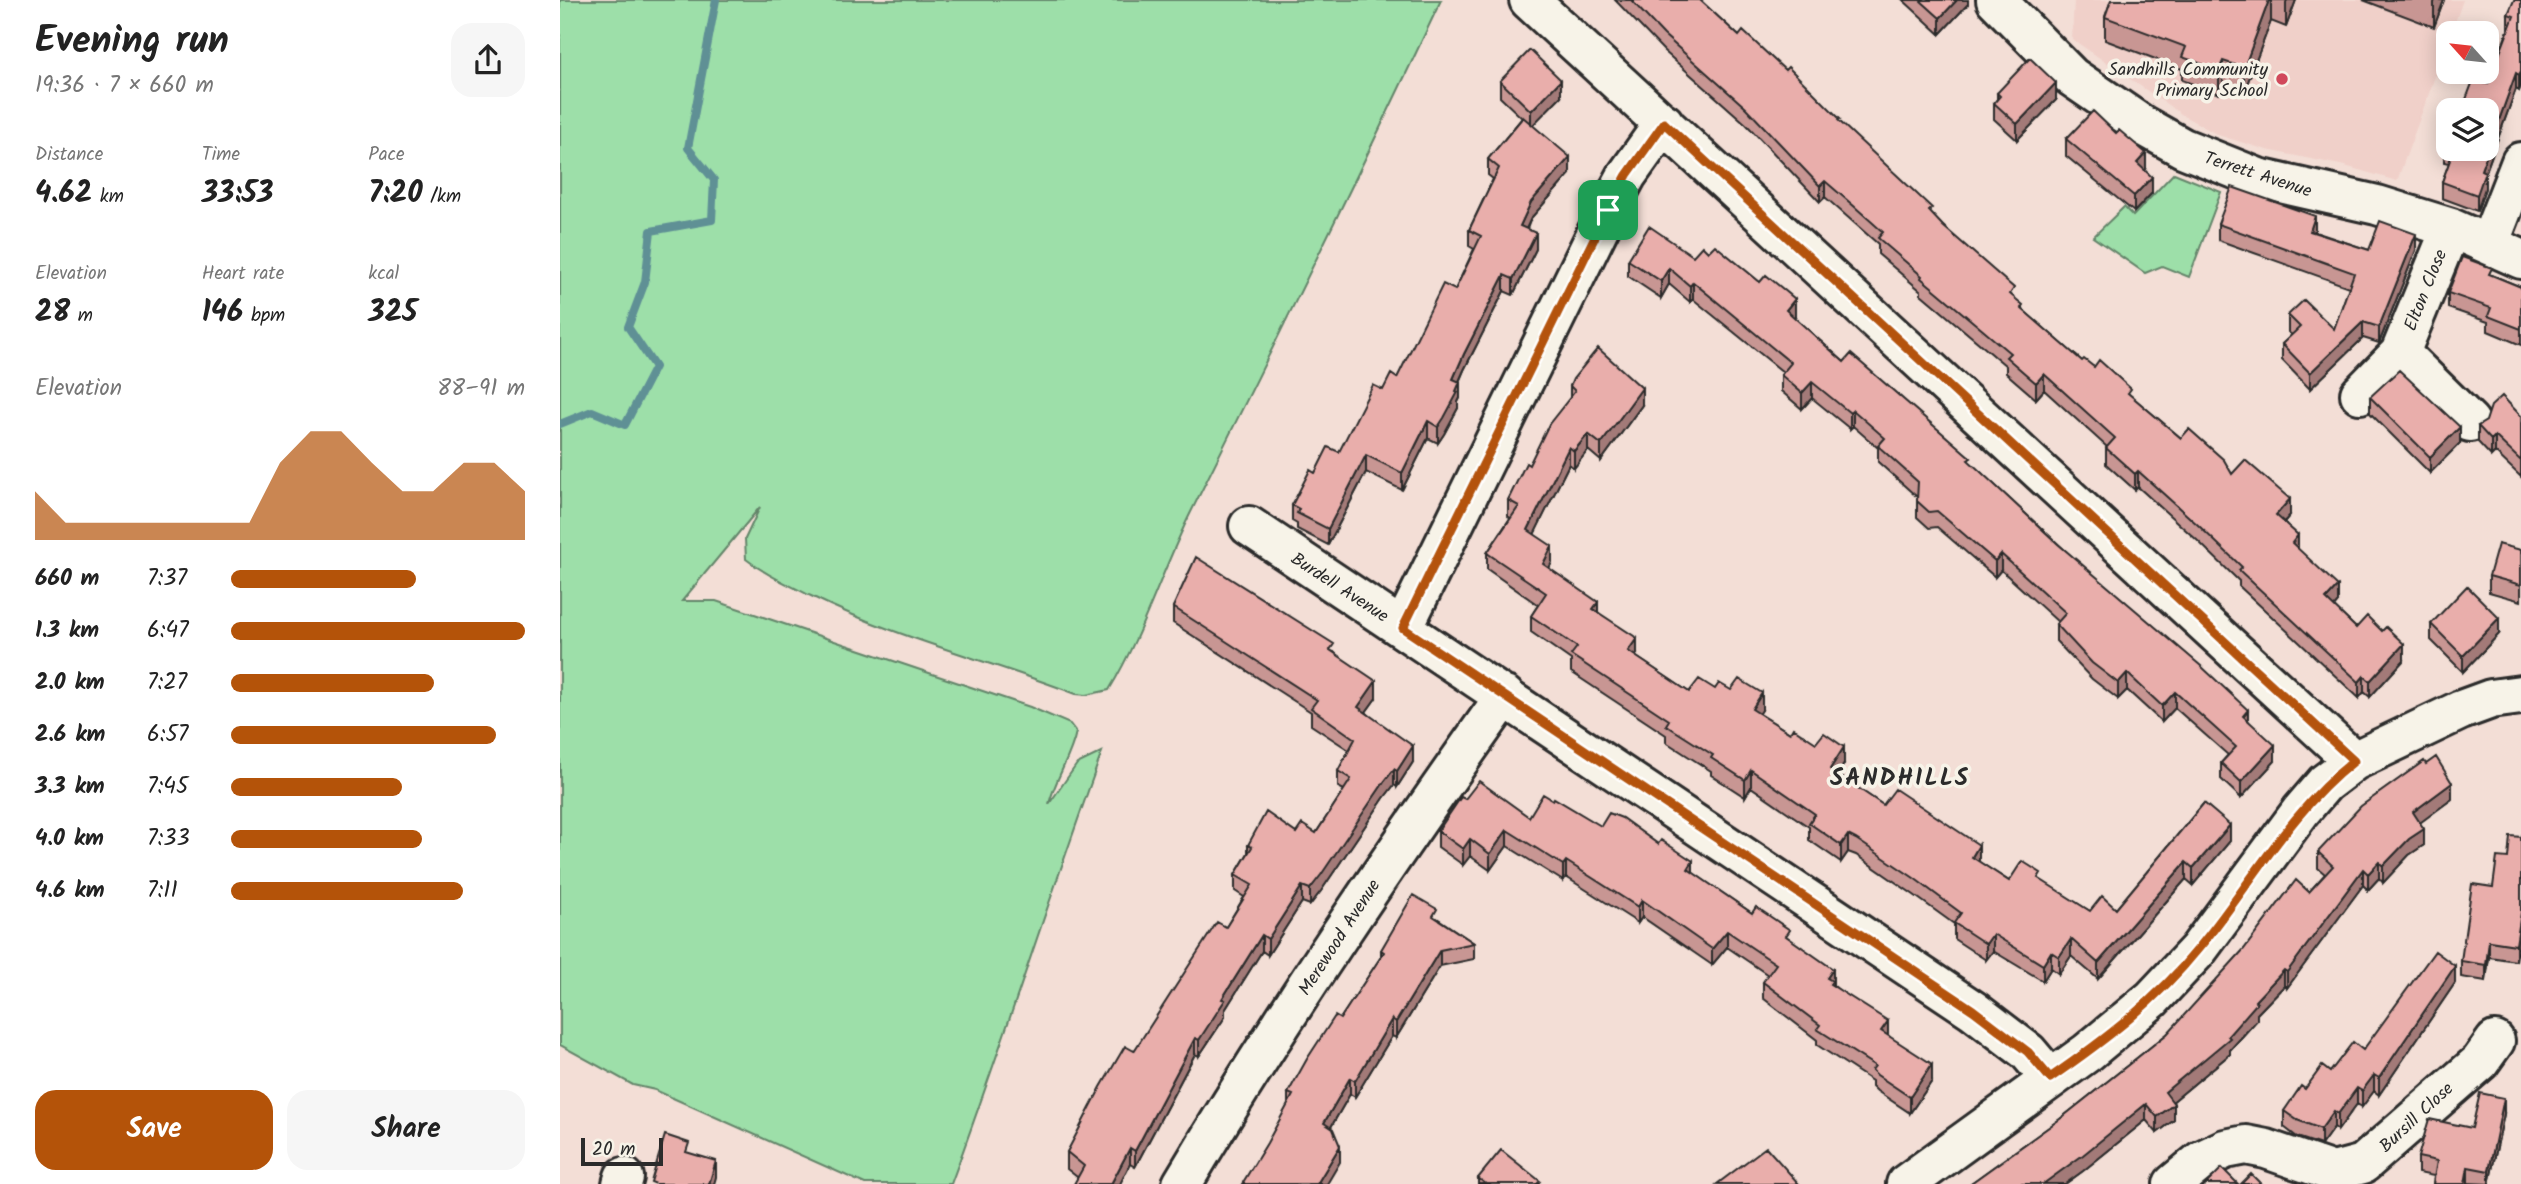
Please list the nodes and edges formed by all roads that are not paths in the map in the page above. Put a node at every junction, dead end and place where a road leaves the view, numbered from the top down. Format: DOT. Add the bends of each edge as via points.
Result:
graph roads {
  1 [pos="1529,0"];
  2 [pos="1996,0"];
  3 [pos="1664,123"];
  4 [pos="2521,162"];
  5 [pos="2451,228"];
  6 [pos="2505,252"];
  7 [pos="2400,353"];
  8 [pos="2360,394"];
  9 [pos="2470,422"];
  10 [pos="1249,527"];
  11 [pos="1403,628"];
  12 [pos="2521,695"];
  13 [pos="1504,696"];
  14 [pos="2354,761"];
  15 [pos="2495,1041"];
  16 [pos="2050,1078"];
  17 [pos="1182,1184"];
  18 [pos="1906,1184"];
  19 [pos="2173,1184"];
  1 -- 3 [label="street"];
  2 -- 5 [label="street, Terrett Avenue" via="2072,78 2183,148 2258,177"];
  3 -- 11 [label="street" via="1608,210"];
  3 -- 14 [label="street"];
  4 -- 6 [label="street"];
  5 -- 6 [label="street, Terrett Avenue"];
  5 -- 7 [label="street, Elton Close"];
  7 -- 8 [label="street, Elton Close"];
  7 -- 9 [label="street, Elton Close"];
  10 -- 11 [label="street, Burdell Avenue"];
  11 -- 13 [label="street, Burdell Avenue"];
  12 -- 14 [label="street" via="2461,710"];
  13 -- 16 [label="street, Burdell Avenue" via="1973,1010 2028,1052"];
  13 -- 17 [label="street, Merewood Avenue" via="1284,1021"];
  14 -- 16 [label="street" via="2325,783 2301,811 2197,950 2152,999"];
  15 -- 19 [label="street, Bursill Close" via="2480,1062 2363,1164 2333,1172 2246,1145 2203,1160"];
  16 -- 18 [label="street"];
}
